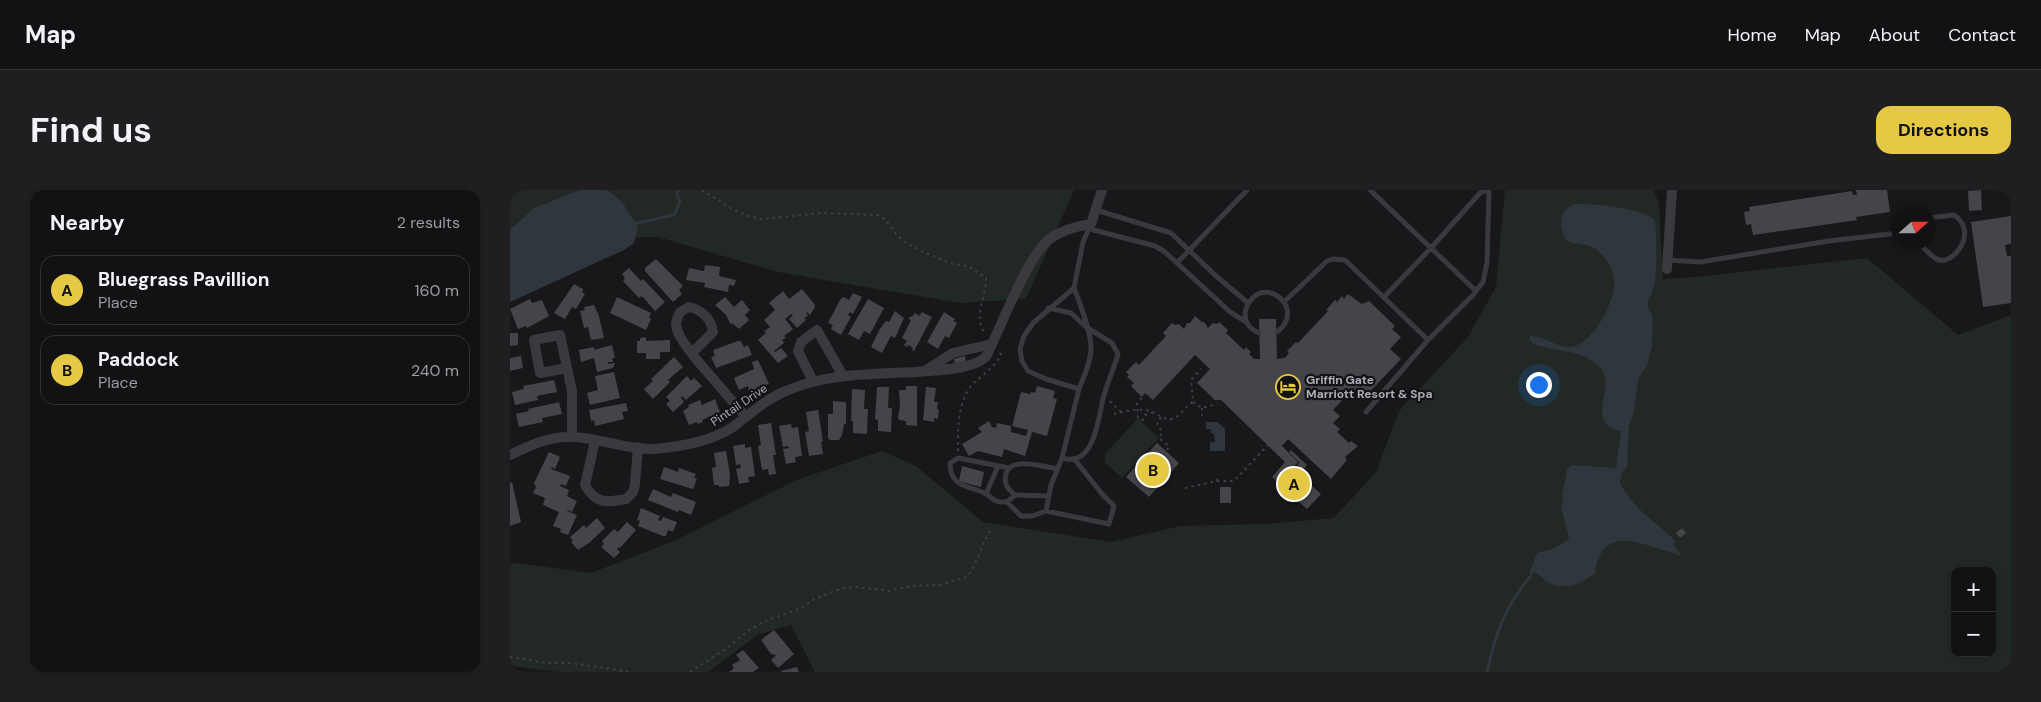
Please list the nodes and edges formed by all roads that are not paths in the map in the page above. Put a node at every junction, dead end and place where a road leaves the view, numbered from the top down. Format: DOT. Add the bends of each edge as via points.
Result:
graph roads {
  1 [pos="1102,190"];
  2 [pos="1246,190"];
  3 [pos="1370,190"];
  4 [pos="1488,190"];
  5 [pos="1672,190"];
  6 [pos="1096,210"];
  7 [pos="1936,217"];
  8 [pos="1090,226"];
  9 [pos="1891,234"];
  10 [pos="1431,248"];
  11 [pos="1189,250"];
  12 [pos="1927,250"];
  13 [pos="1176,263"];
  14 [pos="1667,265"];
  15 [pos="1074,288"];
  16 [pos="1476,291"];
  17 [pos="1384,296"];
  18 [pos="1284,302"];
  19 [pos="1248,303"];
  20 [pos="1048,308"];
  21 [pos="1247,323"];
  22 [pos="1086,327"];
  23 [pos="1277,332"];
  24 [pos="1260,333"];
  25 [pos="1428,340"];
  26 [pos="992,343"];
  27 [pos="692,353"];
  28 [pos="567,368"];
  29 [pos="925,371"];
  30 [pos="844,376"];
  31 [pos="813,381"];
  32 [pos="1079,389"];
  33 [pos="1366,412"];
  34 [pos="746,417"];
  35 [pos="572,436"];
  36 [pos="595,441"];
  37 [pos="638,447"];
  38 [pos="510,455"];
  39 [pos="1062,458"];
  40 [pos="1075,460"];
  41 [pos="998,466"];
  42 [pos="1009,468"];
  43 [pos="1058,469"];
  44 [pos="986,494"];
  45 [pos="1015,495"];
  46 [pos="1048,496"];
  47 [pos="1007,502"];
  48 [pos="1046,511"];
  1 -- 6 [label="street"];
  2 -- 11 [label="lane"];
  3 -- 10 [label="lane"];
  4 -- 10 [label="lane" via="1480,193"];
  4 -- 16 [label="lane" via="1487,264 1483,282"];
  5 -- 14 [label="street"];
  6 -- 8 [label="street"];
  6 -- 11 [label="lane" via="1172,233"];
  7 -- 12 [label="lane" via="1954,215 1960,219 1965,227 1965,239 1957,251 1944,260 1938,260"];
  8 -- 13 [label="lane" via="1155,246"];
  8 -- 15 [label="lane" via="1083,242"];
  8 -- 26 [label="street, Pintail Drive" via="1072,227 1049,239 1032,261"];
  9 -- 14 [label="lane"];
  10 -- 16 [label="lane"];
  10 -- 17 [label="lane"];
  11 -- 13 [label="lane"];
  11 -- 19 [label="lane"];
  13 -- 21 [label="lane" via="1228,311"];
  15 -- 20 [label="lane"];
  15 -- 22 [label="lane"];
  16 -- 25 [label="lane"];
  17 -- 18 [label="lane" via="1345,260 1333,259 1326,261"];
  17 -- 25 [label="lane"];
  18 -- 19 [label="lane" via="1273,293 1266,292"];
  18 -- 23 [label="lane" via="1286,322"];
  19 -- 21 [label="lane"];
  20 -- 22 [label="lane" via="1071,313"];
  20 -- 32 [label="lane" via="1024,336 1020,349 1022,361 1028,371"];
  21 -- 24 [label="lane"];
  22 -- 32 [label="lane" via="1091,346"];
  22 -- 40 [label="lane" via="1112,342 1118,354 1103,398 1095,438"];
  25 -- 33 [label="lane"];
  26 -- 29 [label="street, Pintail Drive" via="953,353"];
  26 -- 29 [label="street, Pintail Drive" via="980,361 968,366"];
  27 -- 34 [label="street"];
  28 -- 35 [label="street" via="572,390"];
  29 -- 30 [label="street, Pintail Drive"];
  30 -- 31 [label="street, Pintail Drive"];
  30 -- 31 [label="street" via="817,330 801,342 798,352"];
  31 -- 34 [label="street, Pintail Drive" via="775,396"];
  32 -- 39 [label="lane"];
  34 -- 37 [label="street, Pintail Drive" via="722,434 702,441 653,449"];
  35 -- 36 [label="street, Pintail Drive"];
  35 -- 38 [label="street, Pintail Drive" via="545,440"];
  36 -- 37 [label="street, Pintail Drive"];
  36 -- 37 [label="street" via="585,486 591,496 604,501 626,499 633,492"];
  39 -- 40 [label="lane"];
  39 -- 43 [label="lane"];
  40 -- 48 [label="lane" via="1114,506 1109,524"];
  41 -- 42 [label="lane"];
  41 -- 44 [label="lane"];
  41 -- 44 [label="lane" via="958,458 950,463 950,470 958,483"];
  42 -- 43 [label="lane" via="1022,464"];
  42 -- 45 [label="lane" via="1004,479"];
  43 -- 46 [label="lane"];
  44 -- 47 [label="lane" via="995,502"];
  45 -- 46 [label="lane"];
  45 -- 47 [label="lane"];
  46 -- 48 [label="lane"];
  47 -- 48 [label="lane" via="1021,516"];
}
